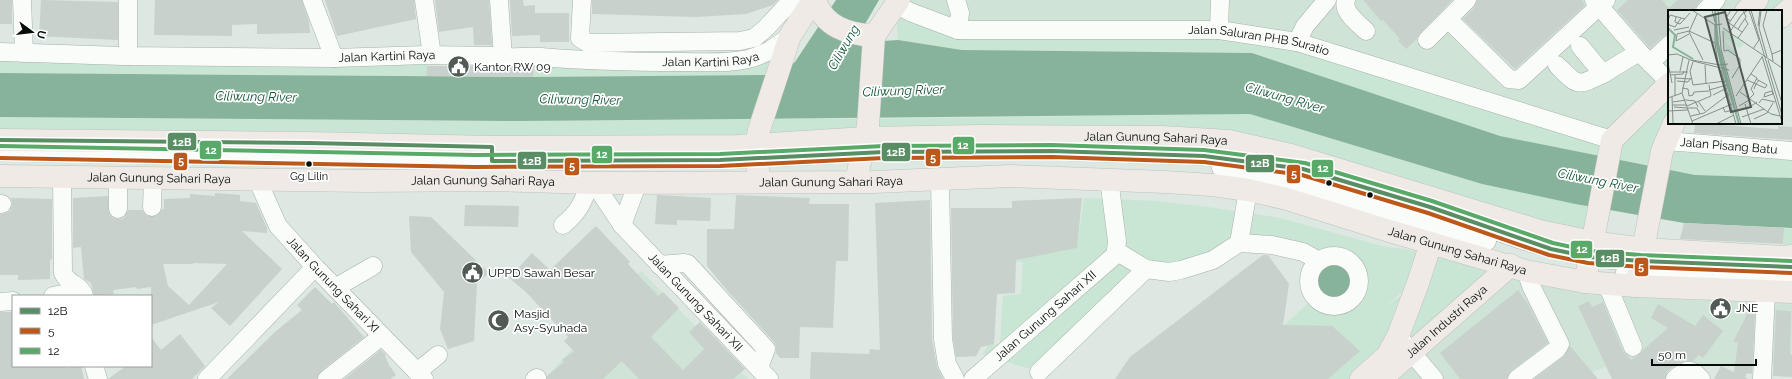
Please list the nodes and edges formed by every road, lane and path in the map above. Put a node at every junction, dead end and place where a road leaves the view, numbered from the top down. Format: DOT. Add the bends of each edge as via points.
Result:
graph roads {
  1 [pos="22,0"];
  2 [pos="128,0"];
  3 [pos="312,0"];
  4 [pos="424,0"];
  5 [pos="499,0"];
  6 [pos="575,0"];
  7 [pos="582,0"];
  8 [pos="792,0"];
  9 [pos="956,0"];
  10 [pos="1220,0"];
  11 [pos="1327,0"];
  12 [pos="1346,0"];
  13 [pos="1467,0"];
  14 [pos="1716,0"];
  15 [pos="1757,0"];
  16 [pos="1600,2"];
  17 [pos="817,5"];
  18 [pos="1706,10"];
  19 [pos="1747,10"];
  20 [pos="1448,19"];
  21 [pos="880,23"];
  22 [pos="958,30"];
  23 [pos="1220,30"];
  24 [pos="1366,31"];
  25 [pos="790,36"];
  26 [pos="1427,40"];
  27 [pos="683,41"];
  28 [pos="624,42"];
  29 [pos="1298,42"];
  30 [pos="1580,46"];
  31 [pos="1668,46"];
  32 [pos="0,52"];
  33 [pos="24,53"];
  34 [pos="432,55"];
  35 [pos="128,56"];
  36 [pos="334,58"];
  37 [pos="503,58"];
  38 [pos="1645,58"];
  39 [pos="573,60"];
  40 [pos="624,62"];
  41 [pos="683,62"];
  42 [pos="1557,65"];
  43 [pos="1603,74"];
  44 [pos="1668,82"];
  45 [pos="1668,84"];
  46 [pos="0,140"];
  47 [pos="1667,141"];
  48 [pos="1611,142"];
  49 [pos="1792,151"];
  50 [pos="0,152"];
  51 [pos="863,152"];
  52 [pos="758,156"];
  53 [pos="0,163"];
  54 [pos="492,165"];
  55 [pos="0,176"];
  56 [pos="62,177"];
  57 [pos="118,178"];
  58 [pos="153,178"];
  59 [pos="257,179"];
  60 [pos="1109,179"];
  61 [pos="940,180"];
  62 [pos="638,182"];
  63 [pos="592,183"];
  64 [pos="1248,190"];
  65 [pos="152,207"];
  66 [pos="118,209"];
  67 [pos="563,225"];
  68 [pos="622,225"];
  69 [pos="1239,244"];
  70 [pos="1432,244"];
  71 [pos="1116,251"];
  72 [pos="1792,256"];
  73 [pos="1641,260"];
  74 [pos="1319,261"];
  75 [pos="1588,262"];
  76 [pos="373,266"];
  77 [pos="315,267"];
  78 [pos="1792,267"];
  79 [pos="1518,268"];
  80 [pos="1146,269"];
  81 [pos="1792,280"];
  82 [pos="1607,284"];
  83 [pos="335,288"];
  84 [pos="1766,291"];
  85 [pos="82,292"];
  86 [pos="1792,292"];
  87 [pos="58,295"];
  88 [pos="12,301"];
  89 [pos="0,302"];
  90 [pos="382,336"];
  91 [pos="1398,336"];
  92 [pos="1633,347"];
  93 [pos="1412,352"];
  94 [pos="438,355"];
  95 [pos="94,367"];
  96 [pos="1039,372"];
  97 [pos="764,374"];
  98 [pos="416,375"];
  99 [pos="98,379"];
  100 [pos="207,379"];
  101 [pos="327,379"];
  102 [pos="955,379"];
  103 [pos="973,379"];
  104 [pos="1361,379"];
  105 [pos="1381,379"];
  106 [pos="1434,379"];
  107 [pos="1517,379"];
  108 [pos="1675,379"];
  109 [pos="1701,379"];
  110 [pos="1762,379"];
  1 -- 33 [label="street"];
  2 -- 35 [label="street"];
  3 -- 36 [label="street"];
  4 -- 34 [label="street"];
  5 -- 37 [label="street"];
  6 -- 39 [label="street"];
  7 -- 28 [label="street" via="580,38 588,42"];
  8 -- 27 [label="street" via="754,38 740,41"];
  9 -- 22 [label="street" via="960,13"];
  10 -- 23 [label="street"];
  11 -- 29 [label="street" via="1305,26"];
  12 -- 24 [label="street" via="1347,12"];
  13 -- 20 [label="street"];
  14 -- 18 [label="street"];
  15 -- 19 [label="main road"];
  16 -- 20 [label="street" via="1522,78 1513,80 1509,79"];
  16 -- 38 [label="street"];
  17 -- 21 [label="main road" via="839,28"];
  17 -- 25 [label="main road"];
  20 -- 26 [label="street"];
  21 -- 22 [label="street, Jalan Saluran PHB Suratio" via="910,12"];
  21 -- 51 [label="main road"];
  22 -- 23 [label="street, Jalan Saluran PHB Suratio"];
  23 -- 29 [label="street, Jalan Saluran PHB Suratio"];
  25 -- 41 [label="street, Jalan Kartini Raya" via="769,51 748,59"];
  25 -- 52 [label="main road" via="781,61"];
  27 -- 28 [label="street"];
  27 -- 41 [label="street"];
  28 -- 40 [label="street"];
  29 -- 48 [label="street, Jalan Saluran PHB Suratio"];
  30 -- 43 [label="street"];
  31 -- 38 [label="street"];
  32 -- 33 [label="street, Jalan Kartini Raya"];
  33 -- 35 [label="street, Jalan Kartini Raya"];
  34 -- 36 [label="street, Jalan Kartini Raya"];
  34 -- 37 [label="street, Jalan Kartini Raya"];
  35 -- 36 [label="street, Jalan Kartini Raya"];
  37 -- 39 [label="street, Jalan Kartini Raya"];
  38 -- 43 [label="street"];
  38 -- 44 [label="street"];
  39 -- 40 [label="street, Jalan Kartini Raya"];
  40 -- 41 [label="street, Jalan Kartini Raya"];
  42 -- 43 [label="street" via="1574,82 1580,83"];
  45 -- 48 [label="main road"];
  46 -- 54 [label="main road, Jalan Gunung Sahari Raya" via="317,143"];
  47 -- 49 [label="street, Jalan Pisang Batu"];
  47 -- 73 [label="main road"];
  48 -- 75 [label="main road"];
  50 -- 54 [label="street"];
  51 -- 52 [label="main road, Jalan Gunung Sahari Raya"];
  51 -- 52 [label="main road, Jalan Gunung Sahari Raya"];
  51 -- 61 [label="main road, Jalan Gunung Sahari Raya"];
  51 -- 75 [label="street" via="1199,165 1293,185 1513,249"];
  51 -- 75 [label="main road, Jalan Gunung Sahari Raya" via="980,136 1162,137 1229,141 1298,157 1540,231"];
  52 -- 54 [label="main road, Jalan Gunung Sahari Raya"];
  52 -- 62 [label="main road, Jalan Gunung Sahari Raya"];
  53 -- 54 [label="street"];
  54 -- 59 [label="main road, Jalan Gunung Sahari Raya"];
  54 -- 63 [label="main road, Jalan Gunung Sahari Raya"];
  55 -- 56 [label="main road, Jalan Gunung Sahari Raya"];
  56 -- 57 [label="main road, Jalan Gunung Sahari Raya"];
  56 -- 85 [label="street" via="62,265 66,280"];
  57 -- 58 [label="main road, Jalan Gunung Sahari Raya"];
  57 -- 66 [label="street"];
  58 -- 59 [label="main road, Jalan Gunung Sahari Raya"];
  58 -- 65 [label="street"];
  59 -- 77 [label="street, Jalan Gunung Sahari XI" via="278,226"];
  60 -- 61 [label="main road, Jalan Gunung Sahari Raya" via="1010,176"];
  60 -- 64 [label="main road, Jalan Gunung Sahari Raya" via="1212,185"];
  60 -- 71 [label="street"];
  61 -- 102 [label="street" via="943,339 947,364 950,374"];
  62 -- 63 [label="main road, Jalan Gunung Sahari Raya"];
  62 -- 68 [label="street"];
  63 -- 67 [label="street" via="580,208"];
  63 -- 68 [label="street, Jalan Gunung Sahari XII"];
  64 -- 69 [label="street"];
  64 -- 70 [label="main road, Jalan Gunung Sahari Raya" via="1287,199"];
  68 -- 97 [label="street, Jalan Gunung Sahari XII"];
  69 -- 74 [label="street" via="1272,245 1303,252"];
  69 -- 80 [label="street" via="1212,260 1181,270 1169,272"];
  70 -- 79 [label="main road, Jalan Gunung Sahari Raya"];
  70 -- 91 [label="main road, Jalan Industri Raya"];
  71 -- 80 [label="street"];
  71 -- 103 [label="street, Jalan Gunung Sahari XII" via="1114,256"];
  72 -- 73 [label="main road, Jalan Gunung Sahari Raya"];
  73 -- 75 [label="main road, Jalan Gunung Sahari Raya"];
  73 -- 78 [label="street"];
  73 -- 81 [label="street"];
  73 -- 82 [label="main road, Jalan Gunung Sahari Raya"];
  73 -- 84 [label="main road, Jalan Gunung Sahari Raya"];
  75 -- 79 [label="main road, Jalan Gunung Sahari Raya"];
  75 -- 82 [label="main road, Jalan Gunung Sahari Raya"];
  76 -- 83 [label="street"];
  77 -- 83 [label="street, Jalan Gunung Sahari XI"];
  77 -- 100 [label="street"];
  79 -- 93 [label="main road, Jalan Industri Raya"];
  79 -- 107 [label="street" via="1532,288 1560,344"];
  80 -- 96 [label="street"];
  82 -- 92 [label="street"];
  83 -- 90 [label="street, Jalan Gunung Sahari XI"];
  84 -- 86 [label="main road, Jalan Gunung Sahari Raya"];
  84 -- 110 [label="street"];
  85 -- 87 [label="street"];
  88 -- 89 [label="street"];
  90 -- 98 [label="street, Jalan Gunung Sahari XI"];
  90 -- 101 [label="street"];
  91 -- 93 [label="street"];
  91 -- 104 [label="main road, Jalan Industri Raya" via="1387,356"];
  93 -- 105 [label="main road, Jalan Industri Raya"];
  93 -- 106 [label="street"];
  94 -- 98 [label="street"];
  95 -- 99 [label="street"];
  108 -- 109 [label="street" via="1682,373 1691,371"];
}
